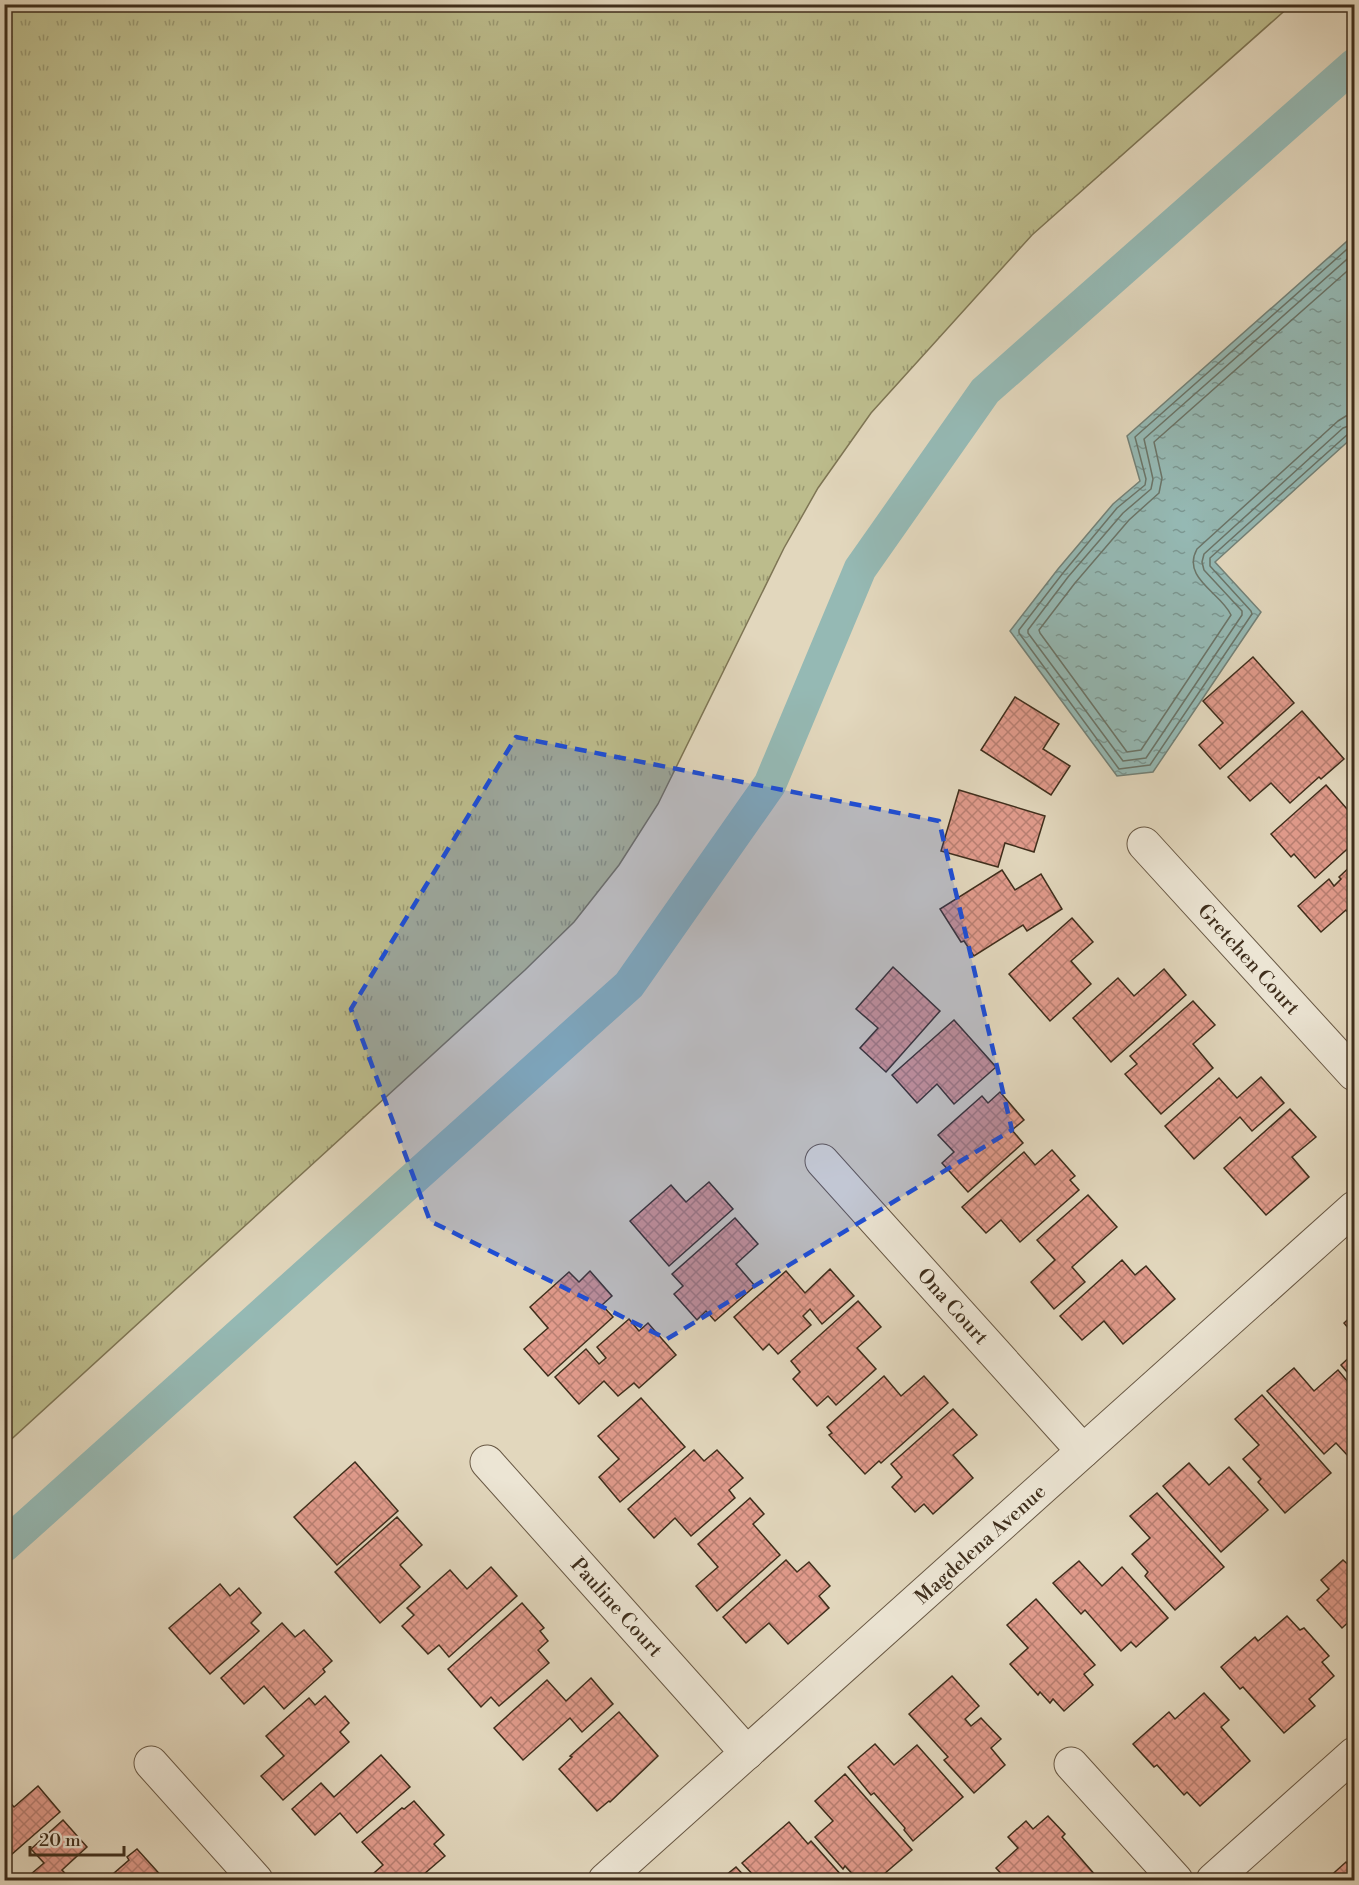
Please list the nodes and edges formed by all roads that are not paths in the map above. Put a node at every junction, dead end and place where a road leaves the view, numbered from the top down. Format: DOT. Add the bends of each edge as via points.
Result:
graph roads {
  1 [pos="1144,844"];
  2 [pos="1354,1074"];
  3 [pos="822,1161"];
  4 [pos="1354,1208"];
  5 [pos="1083,1451"];
  6 [pos="487,1462"];
  7 [pos="747,1753"];
  8 [pos="1354,1754"];
  9 [pos="151,1763"];
  10 [pos="1071,1764"];
  11 [pos="256,1881"];
  12 [pos="605,1881"];
  13 [pos="1176,1881"];
  14 [pos="1213,1881"];
  1 -- 2 [label="street, Gretchen Court"];
  3 -- 5 [label="street, Ona Court"];
  4 -- 5 [label="street, Magdelena Avenue"];
  5 -- 7 [label="street, Magdelena Avenue"];
  6 -- 7 [label="street, Pauline Court"];
  7 -- 12 [label="street, Magdelena Avenue"];
  8 -- 14 [label="street"];
  9 -- 11 [label="street"];
  10 -- 13 [label="street"];
}
